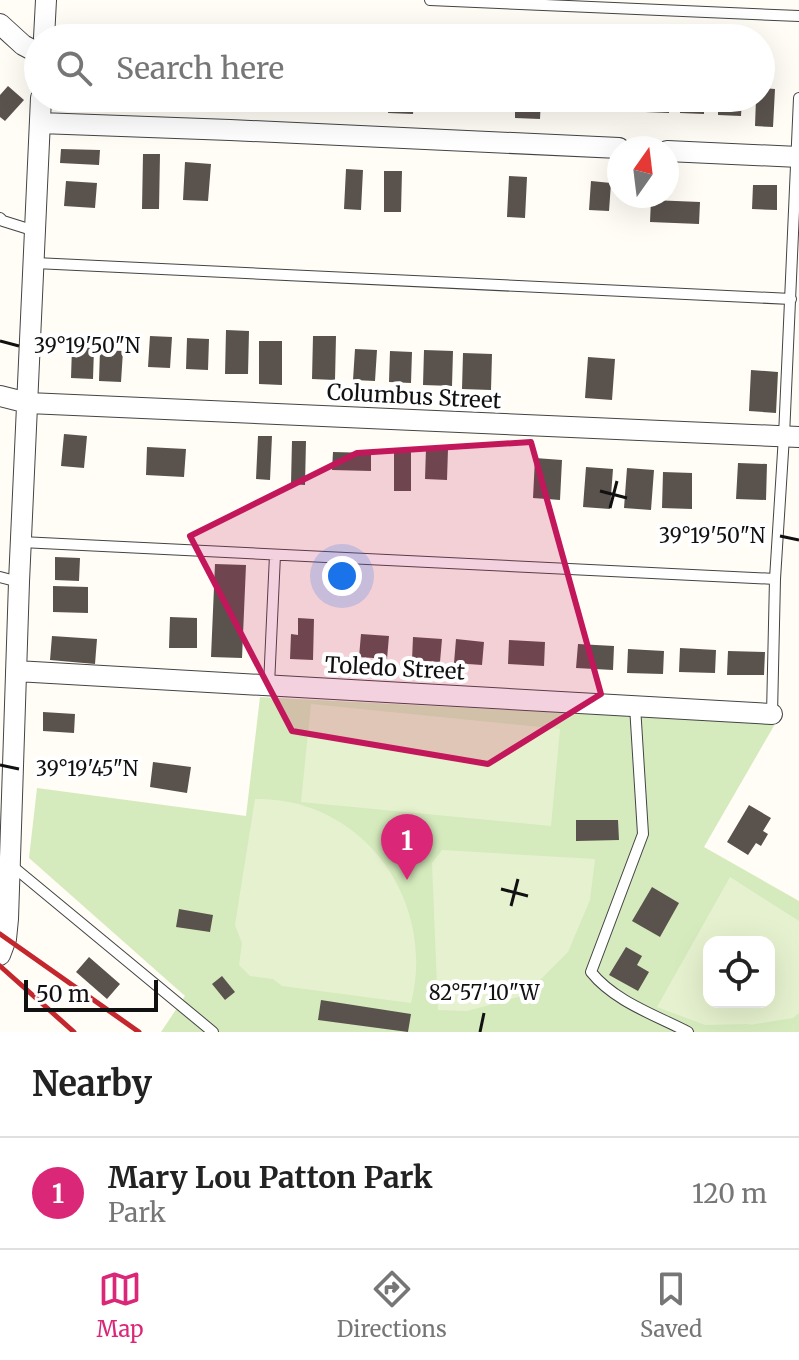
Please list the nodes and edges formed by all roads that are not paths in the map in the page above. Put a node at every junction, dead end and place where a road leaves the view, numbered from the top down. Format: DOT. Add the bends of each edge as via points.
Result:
graph roads {
  1 [pos="46,0"];
  2 [pos="430,0"];
  3 [pos="799,16"];
  4 [pos="0,24"];
  5 [pos="45,24"];
  6 [pos="24,46"];
  7 [pos="799,98"];
  8 [pos="40,112"];
  9 [pos="40,123"];
  10 [pos="607,147"];
  11 [pos="679,152"];
  12 [pos="797,157"];
  13 [pos="0,218"];
  14 [pos="36,231"];
  15 [pos="35,263"];
  16 [pos="791,299"];
  17 [pos="0,396"];
  18 [pos="28,403"];
  19 [pos="792,437"];
  20 [pos="21,542"];
  21 [pos="275,555"];
  22 [pos="775,579"];
  23 [pos="10,580"];
  24 [pos="16,671"];
  25 [pos="269,685"];
  26 [pos="635,706"];
  27 [pos="772,714"];
  28 [pos="6,751"];
  29 [pos="10,864"];
  30 [pos="0,955"];
  31 [pos="213,1032"];
  32 [pos="688,1032"];
  1 -- 5 [label="street"];
  2 -- 3 [label="lane"];
  4 -- 6 [label="street"];
  7 -- 12 [label="lane"];
  8 -- 9 [label="street"];
  9 -- 10 [label="street"];
  9 -- 14 [label="street"];
  11 -- 12 [label="street"];
  12 -- 16 [label="lane"];
  13 -- 14 [label="lane"];
  14 -- 15 [label="street"];
  15 -- 16 [label="lane"];
  15 -- 18 [label="street"];
  16 -- 19 [label="lane"];
  17 -- 18 [label="street, Columbus Street"];
  18 -- 19 [label="street, Columbus Street"];
  18 -- 20 [label="street"];
  19 -- 22 [label="lane"];
  20 -- 21 [label="lane"];
  20 -- 23 [label="street"];
  21 -- 22 [label="lane"];
  21 -- 25 [label="lane"];
  22 -- 27 [label="lane"];
  23 -- 24 [label="street"];
  24 -- 25 [label="street, Toledo Street"];
  24 -- 28 [label="street"];
  25 -- 26 [label="street, Toledo Street"];
  26 -- 27 [label="street, Toledo Street"];
  26 -- 32 [label="lane" via="643,834 591,972 624,999"];
  28 -- 29 [label="street"];
  29 -- 30 [label="street" via="6,939"];
  29 -- 31 [label="lane"];
}
